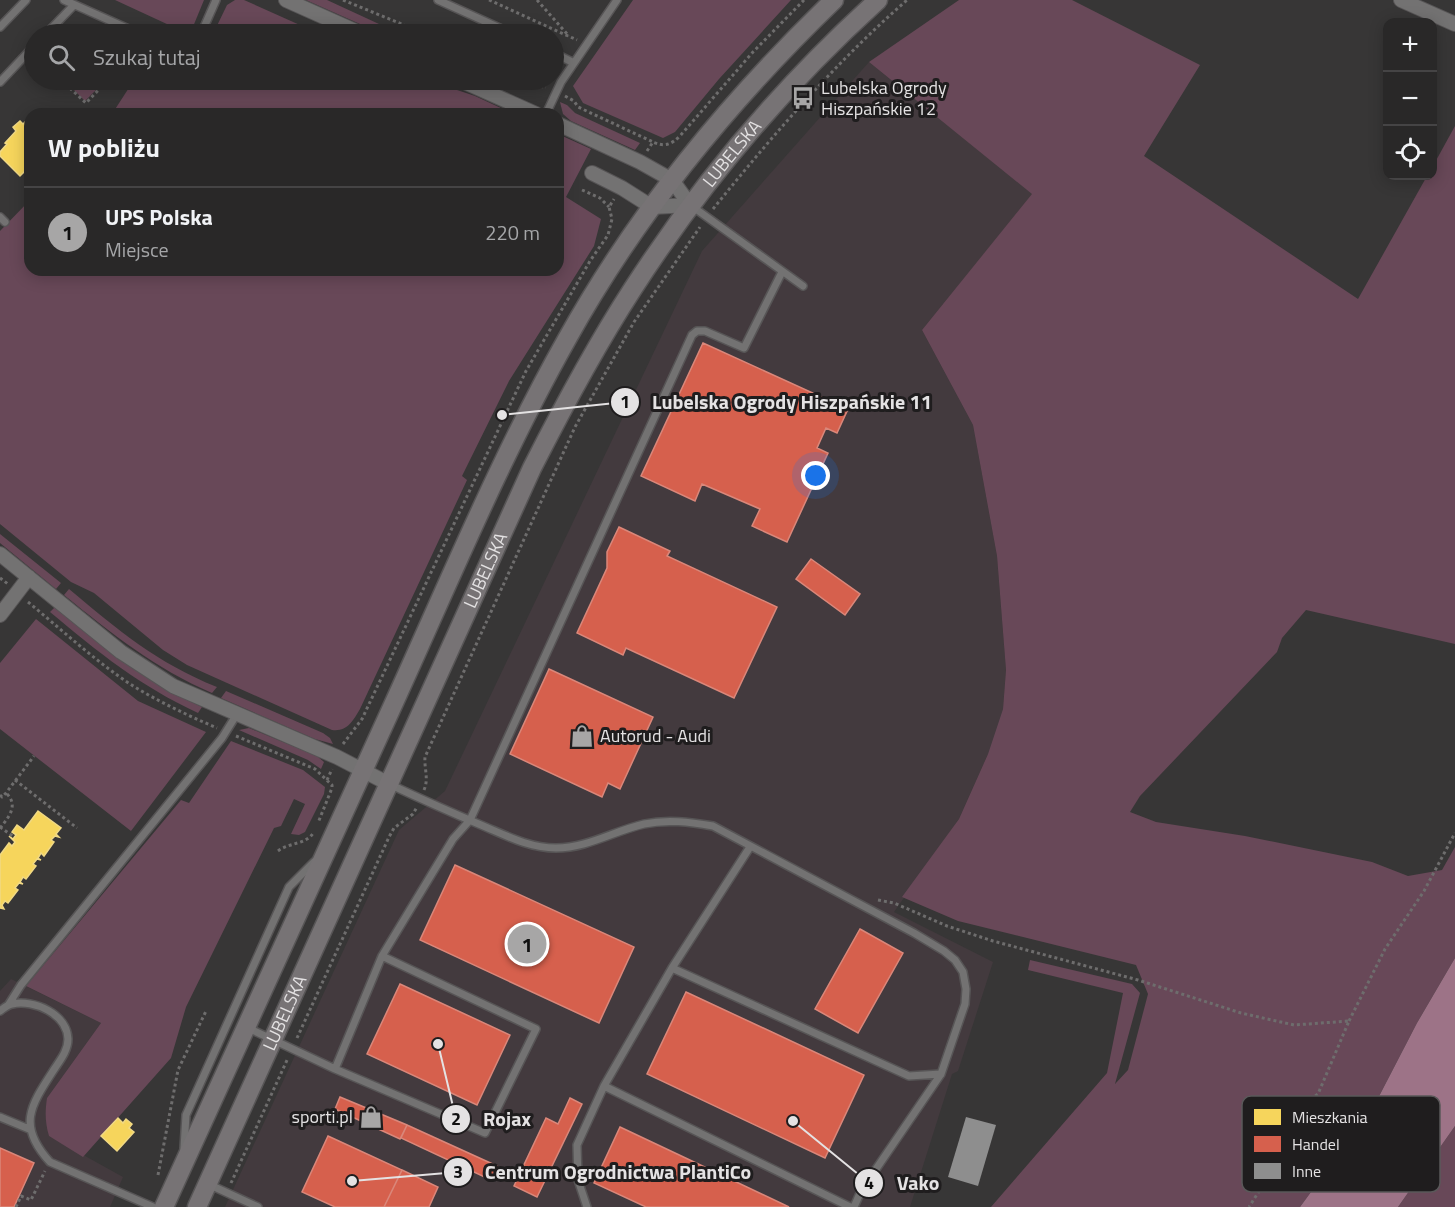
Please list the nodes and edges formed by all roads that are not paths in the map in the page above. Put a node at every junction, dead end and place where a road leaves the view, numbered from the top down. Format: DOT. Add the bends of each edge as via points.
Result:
graph roads {
  1 [pos="26,0"];
  2 [pos="64,0"];
  3 [pos="216,0"];
  4 [pos="286,0"];
  5 [pos="438,0"];
  6 [pos="618,0"];
  7 [pos="834,0"];
  8 [pos="878,0"];
  9 [pos="1401,0"];
  10 [pos="74,5"];
  11 [pos="56,24"];
  12 [pos="117,24"];
  13 [pos="205,24"];
  14 [pos="340,24"];
  15 [pos="491,24"];
  16 [pos="1455,24"];
  17 [pos="0,27"];
  18 [pos="24,57"];
  19 [pos="564,58"];
  20 [pos="574,63"];
  21 [pos="564,79"];
  22 [pos="0,82"];
  23 [pos="482,90"];
  24 [pos="557,90"];
  25 [pos="523,108"];
  26 [pos="549,108"];
  27 [pos="564,127"];
  28 [pos="592,173"];
  29 [pos="672,180"];
  30 [pos="690,206"];
  31 [pos="652,207"];
  32 [pos="782,272"];
  33 [pos="803,286"];
  34 [pos="490,492"];
  35 [pos="517,504"];
  36 [pos="0,554"];
  37 [pos="29,577"];
  38 [pos="0,615"];
  39 [pos="237,714"];
  40 [pos="363,769"];
  41 [pos="389,784"];
  42 [pos="470,820"];
  43 [pos="328,847"];
  44 [pos="750,847"];
  45 [pos="382,956"];
  46 [pos="672,968"];
  47 [pos="9,1004"];
  48 [pos="0,1011"];
  49 [pos="246,1027"];
  50 [pos="274,1040"];
  51 [pos="335,1069"];
  52 [pos="941,1074"];
  53 [pos="604,1086"];
  54 [pos="0,1117"];
  55 [pos="29,1129"];
  56 [pos="183,1164"];
  57 [pos="208,1184"];
  58 [pos="153,1207"];
  59 [pos="164,1207"];
  60 [pos="197,1207"];
  61 [pos="258,1207"];
  62 [pos="587,1207"];
  63 [pos="852,1207"];
  1 -- 17 [label="lane"];
  2 -- 10 [label="lane"];
  3 -- 13 [label="lane"];
  4 -- 14 [label="street"];
  5 -- 15 [label="lane"];
  6 -- 20 [label="lane"];
  7 -- 29 [label="main road, LUBELSKA" via="728,112"];
  8 -- 30 [label="main road, LUBELSKA" via="782,96"];
  9 -- 16 [label="street"];
  10 -- 11 [label="lane"];
  10 -- 12 [label="lane"];
  18 -- 22 [label="lane"];
  19 -- 20 [label="lane"];
  20 -- 21 [label="lane"];
  23 -- 25 [label="street"];
  24 -- 26 [label="lane"];
  27 -- 29 [label="street"];
  28 -- 31 [label="street"];
  29 -- 30 [label="street"];
  29 -- 31 [label="main road, LUBELSKA"];
  30 -- 31 [label="street"];
  30 -- 32 [label="lane"];
  30 -- 35 [label="main road, LUBELSKA" via="632,289 587,365"];
  31 -- 34 [label="main road, LUBELSKA" via="568,335"];
  32 -- 33 [label="lane"];
  32 -- 42 [label="lane" via="744,348 705,330 692,335"];
  34 -- 35 [label="main road" via="500,505"];
  34 -- 40 [label="main road, LUBELSKA"];
  35 -- 41 [label="main road, LUBELSKA"];
  36 -- 37 [label="street"];
  37 -- 38 [label="street"];
  37 -- 39 [label="street" via="121,652 173,686"];
  39 -- 40 [label="street"];
  39 -- 47 [label="lane" via="222,738"];
  40 -- 41 [label="street"];
  40 -- 43 [label="main road, LUBELSKA"];
  41 -- 42 [label="lane"];
  41 -- 50 [label="main road, LUBELSKA"];
  42 -- 44 [label="lane" via="533,846 555,848 591,843 645,824 670,821 713,826"];
  42 -- 45 [label="lane" via="453,839"];
  43 -- 49 [label="main road, LUBELSKA"];
  43 -- 56 [label="lane" via="289,887 186,1115"];
  44 -- 46 [label="lane"];
  44 -- 52 [label="lane" via="955,960 963,972 965,1004"];
  45 -- 51 [label="lane"];
  45 -- 51 [label="lane" via="536,1029 485,1133"];
  46 -- 52 [label="lane" via="909,1076"];
  46 -- 53 [label="lane"];
  47 -- 48 [label="lane"];
  47 -- 55 [label="lane" via="42,1007 53,1013 66,1029 68,1039 67,1049 37,1098"];
  49 -- 50 [label="lane"];
  49 -- 56 [label="main road, LUBELSKA"];
  50 -- 51 [label="lane"];
  50 -- 57 [label="main road, LUBELSKA"];
  52 -- 63 [label="lane"];
  53 -- 62 [label="lane" via="577,1145 578,1180"];
  53 -- 63 [label="lane"];
  54 -- 55 [label="lane"];
  55 -- 58 [label="lane" via="50,1162"];
  56 -- 59 [label="main road, LUBELSKA"];
  57 -- 60 [label="main road, LUBELSKA"];
  57 -- 61 [label="lane"];
}
